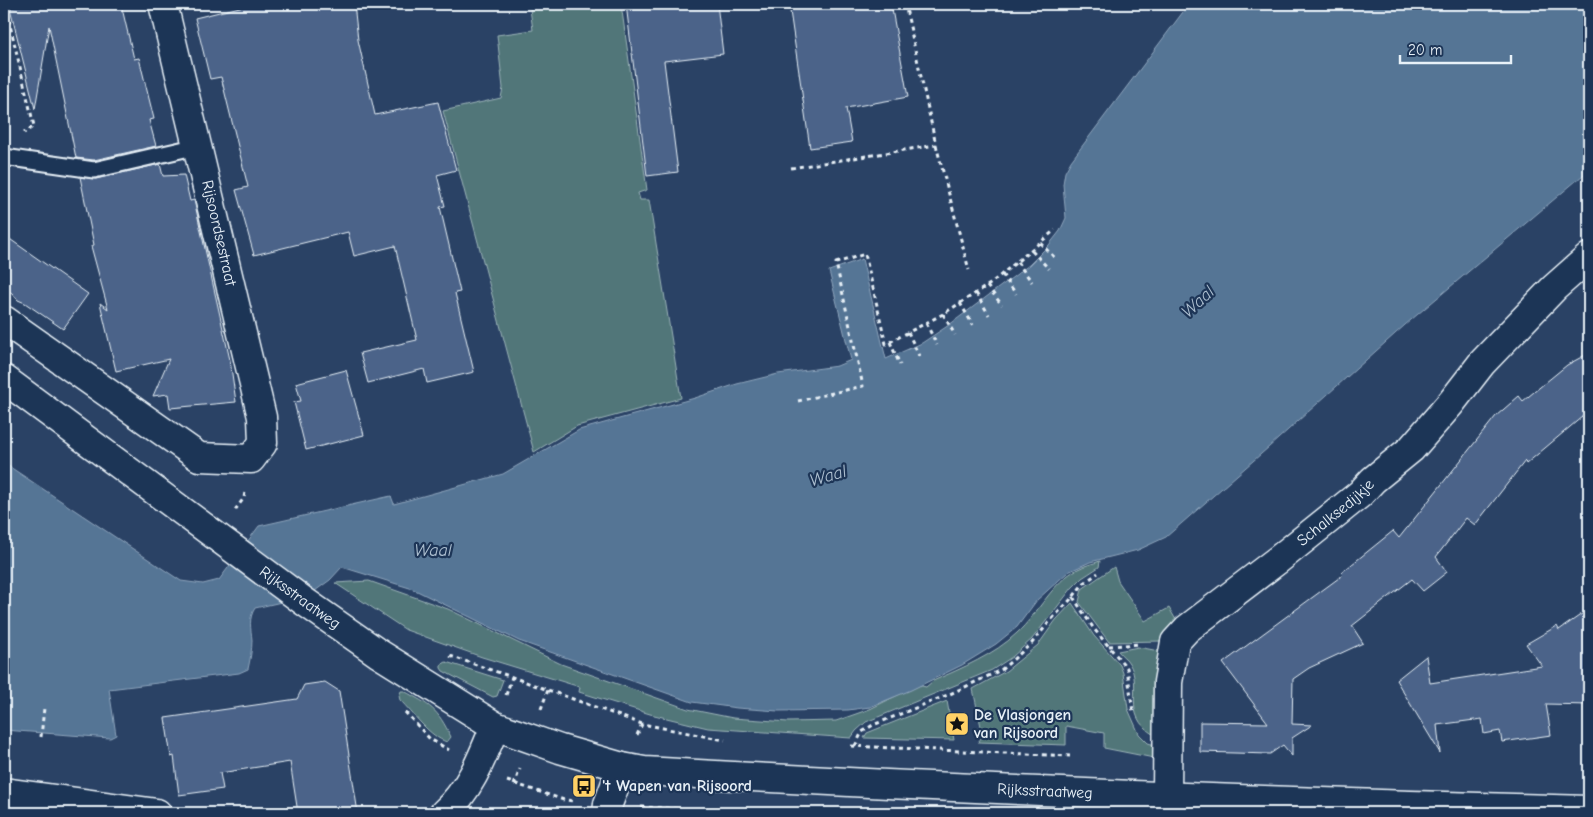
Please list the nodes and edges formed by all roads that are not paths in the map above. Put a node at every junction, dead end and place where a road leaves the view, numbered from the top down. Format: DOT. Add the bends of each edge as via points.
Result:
graph roads {
  1 [pos="163,4"];
  2 [pos="198,146"];
  3 [pos="4,157"];
  4 [pos="1589,257"];
  5 [pos="4,320"];
  6 [pos="4,379"];
  7 [pos="496,726"];
  8 [pos="622,767"];
  9 [pos="4,792"];
  10 [pos="1167,796"];
  11 [pos="1478,810"];
  12 [pos="1589,810"];
  13 [pos="157,813"];
  14 [pos="444,813"];
  15 [pos="607,813"];
  1 -- 2 [label="street, Rijsoordsestraat"];
  2 -- 3 [label="lane" via="94,170"];
  2 -- 5 [label="street, Rijsoordsestraat" via="262,417 263,443 251,459 199,457"];
  4 -- 10 [label="street, Schalksedijkje" via="1482,362 1411,449 1360,494 1175,642 1168,682"];
  6 -- 7 [label="street, Rijksstraatweg" via="305,602 378,653"];
  7 -- 8 [label="street, Rijksstraatweg"];
  7 -- 14 [label="street" via="472,778 457,802"];
  8 -- 10 [label="street, Rijksstraatweg" via="644,772"];
  8 -- 15 [label="street"];
  9 -- 13 [label="street"];
  10 -- 11 [label="street, Rijksstraatweg"];
  11 -- 12 [label="street, Rijksstraatweg"];
}
